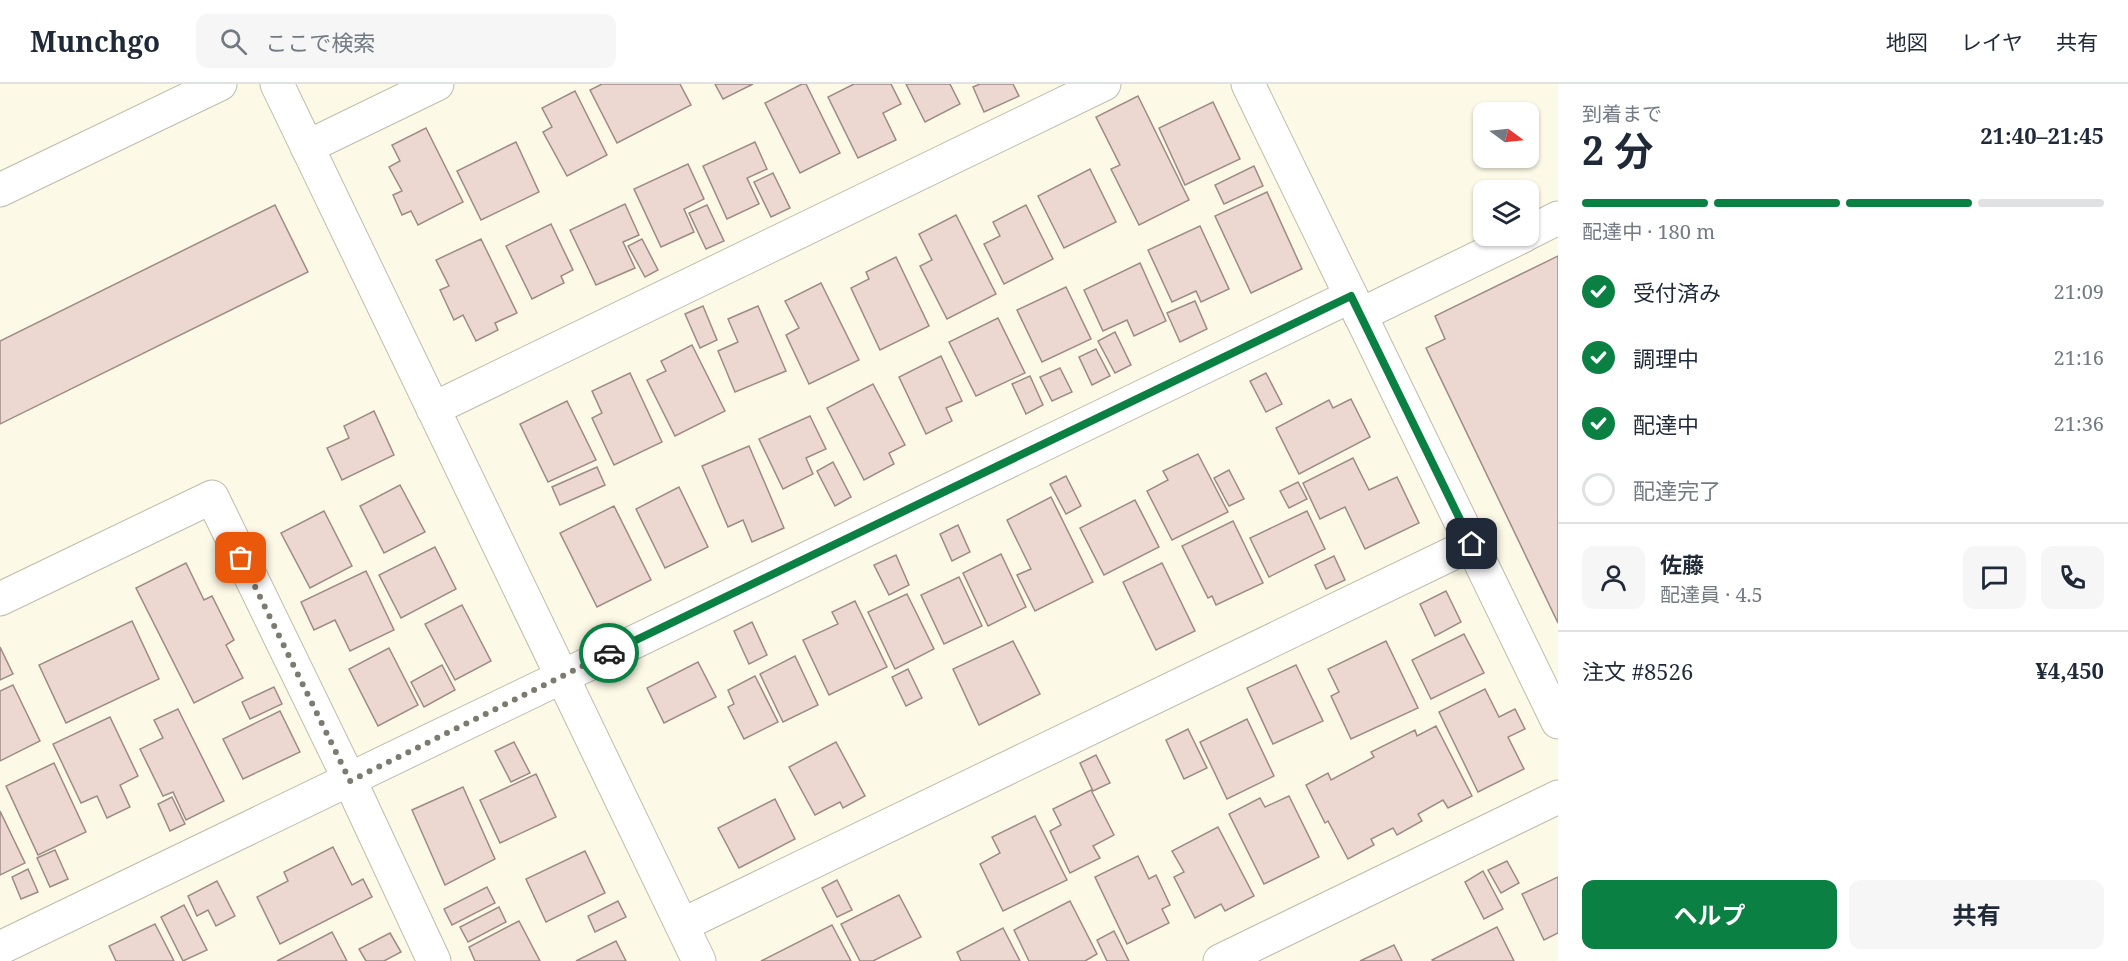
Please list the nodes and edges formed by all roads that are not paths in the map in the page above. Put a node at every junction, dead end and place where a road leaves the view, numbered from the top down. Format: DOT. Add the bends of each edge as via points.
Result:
graph roads {
  1 [pos="220,84"];
  2 [pos="276,84"];
  3 [pos="437,84"];
  4 [pos="1104,84"];
  5 [pos="1248,84"];
  6 [pos="307,147"];
  7 [pos="0,190"];
  8 [pos="1558,218"];
  9 [pos="1539,228"];
  10 [pos="1499,246"];
  11 [pos="1356,305"];
  12 [pos="433,409"];
  13 [pos="1472,544"];
  14 [pos="0,599"];
  15 [pos="562,675"];
  16 [pos="1558,722"];
  17 [pos="350,781"];
  18 [pos="1558,797"];
  19 [pos="682,925"];
  20 [pos="0,948"];
  21 [pos="434,961"];
  22 [pos="699,961"];
  23 [pos="1220,961"];
  1 -- 7 [label="street"];
  2 -- 6 [label="street"];
  3 -- 6 [label="street"];
  4 -- 12 [label="street"];
  5 -- 11 [label="street"];
  6 -- 12 [label="street"];
  8 -- 9 [label="street"];
  10 -- 11 [label="street"];
  11 -- 13 [label="street"];
  11 -- 15 [label="street"];
  12 -- 15 [label="street"];
  13 -- 16 [label="street"];
  13 -- 19 [label="street"];
  14 -- 17 [label="street" via="212,497"];
  15 -- 17 [label="street"];
  15 -- 19 [label="street"];
  17 -- 20 [label="street"];
  17 -- 21 [label="street"];
  18 -- 23 [label="street"];
  19 -- 22 [label="street"];
}
